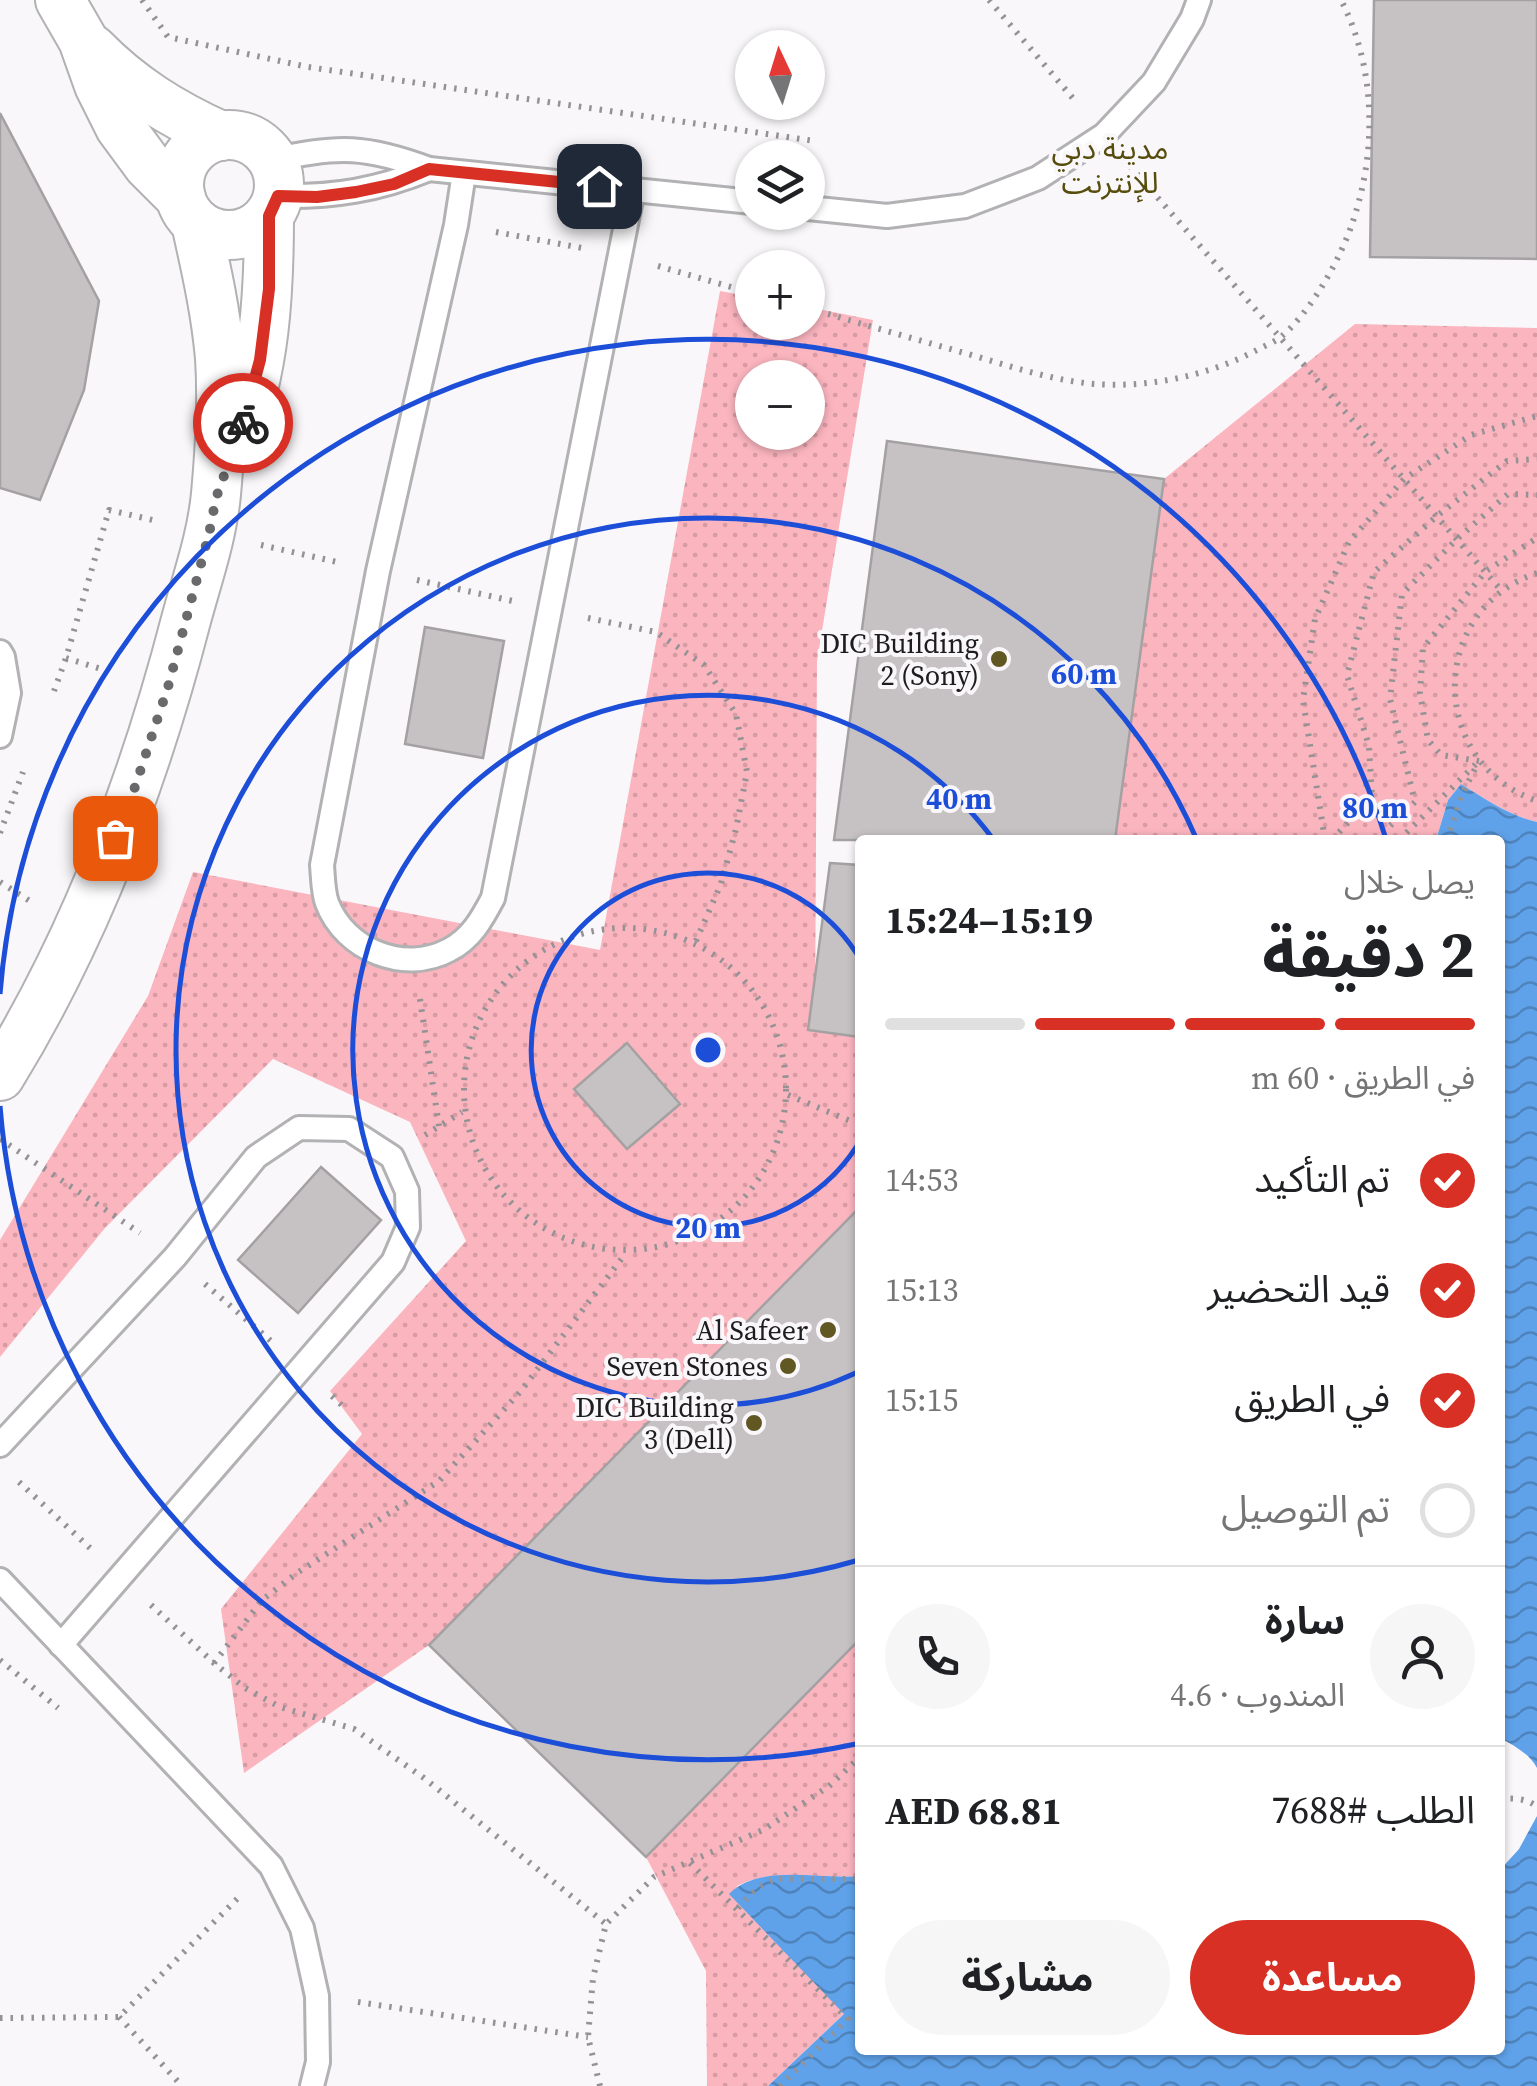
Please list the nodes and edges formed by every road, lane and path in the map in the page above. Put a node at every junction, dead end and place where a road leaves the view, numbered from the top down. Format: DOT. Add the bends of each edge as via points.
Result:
graph roads {
  1 [pos="142,0"];
  2 [pos="989,0"];
  3 [pos="1199,0"];
  4 [pos="1341,0"];
  5 [pos="72,20"];
  6 [pos="1104,135"];
  7 [pos="222,136"];
  8 [pos="808,140"];
  9 [pos="429,169"];
  10 [pos="464,173"];
  11 [pos="632,188"];
  12 [pos="274,191"];
  13 [pos="735,200"];
  14 [pos="825,210"];
  15 [pos="189,211"];
  16 [pos="825,313"];
  17 [pos="1281,337"];
  18 [pos="1537,416"];
  19 [pos="1537,458"];
  20 [pos="1404,478"];
  21 [pos="1537,495"];
  22 [pos="212,516"];
  23 [pos="1437,516"];
  24 [pos="1537,538"];
  25 [pos="1456,539"];
  26 [pos="1486,571"];
  27 [pos="1537,572"];
  28 [pos="1502,590"];
  29 [pos="0,652"];
  30 [pos="66,658"];
  31 [pos="128,677"];
  32 [pos="53,693"];
  33 [pos="0,736"];
  34 [pos="1479,761"];
  35 [pos="26,763"];
  36 [pos="1537,801"];
  37 [pos="0,832"];
  38 [pos="1328,835"];
  39 [pos="1334,835"];
  40 [pos="1380,835"];
  41 [pos="1404,835"];
  42 [pos="1450,835"];
  43 [pos="0,882"];
  44 [pos="31,902"];
  45 [pos="415,960"];
  46 [pos="0,1076"];
  47 [pos="788,1095"];
  48 [pos="855,1123"];
  49 [pos="439,1126"];
  50 [pos="626,1253"];
  51 [pos="0,1446"];
  52 [pos="13,1476"];
  53 [pos="120,1576"];
  54 [pos="0,1580"];
  55 [pos="62,1644"];
  56 [pos="214,1664"];
  57 [pos="855,1762"];
  58 [pos="1505,1799"];
  59 [pos="1535,1805"];
  60 [pos="690,1863"];
  61 [pos="271,1866"];
  62 [pos="855,1879"];
  63 [pos="738,1908"];
  64 [pos="606,1924"];
  65 [pos="318,1996"];
  66 [pos="119,2017"];
  67 [pos="0,2018"];
  68 [pos="588,2037"];
  69 [pos="182,2086"];
  70 [pos="312,2086"];
  71 [pos="600,2086"];
  72 [pos="780,2086"];
  1 -- 8 [label="path" via="168,37 308,68"];
  2 -- 6 [label="path"];
  3 -- 6 [label="lane" via="1154,82"];
  4 -- 17 [label="path" via="1366,74 1371,132 1364,189 1318,294"];
  5 -- 7 [label="street" via="113,70 146,96"];
  5 -- 15 [label="street" via="120,127"];
  6 -- 14 [label="lane" via="1038,178 965,206 887,216"];
  6 -- 17 [label="path"];
  7 -- 12 [label="street" via="262,146"];
  7 -- 15 [label="street" via="192,152 183,166 179,182"];
  9 -- 10 [label="lane"];
  9 -- 12 [label="lane" via="356,192 317,197"];
  9 -- 12 [label="lane" via="392,155 312,151"];
  10 -- 11 [label="lane"];
  10 -- 45 [label="lane" via="322,864 326,902 346,934 378,954"];
  11 -- 13 [label="lane"];
  11 -- 45 [label="lane" via="493,898 476,929 449,950"];
  12 -- 15 [label="street" via="258,227 243,234 210,232"];
  12 -- 22 [label="street" via="260,360"];
  15 -- 22 [label="street" via="212,291 220,359"];
  16 -- 17 [label="path" via="1048,377 1096,384 1191,375"];
  17 -- 20 [label="path"];
  18 -- 20 [label="path" via="1471,436"];
  19 -- 23 [label="path" via="1507,462"];
  20 -- 23 [label="path"];
  20 -- 38 [label="path" via="1349,542 1315,619 1303,700"];
  21 -- 25 [label="path" via="1508,494"];
  22 -- 30 [label="path" via="110,510"];
  22 -- 46 [label="street" via="128,808 78,927"];
  23 -- 25 [label="path"];
  23 -- 39 [label="path" via="1374,572 1347,675 1369,746 1372,796"];
  24 -- 26 [label="path"];
  25 -- 26 [label="path"];
  25 -- 40 [label="path" via="1402,594 1390,699 1415,802"];
  26 -- 28 [label="path"];
  26 -- 34 [label="path" via="1423,648 1420,693 1428,740 1441,755"];
  27 -- 28 [label="path"];
  28 -- 34 [label="path" via="1470,626 1455,671 1458,718"];
  29 -- 33 [label="lane" via="9,693"];
  30 -- 31 [label="path"];
  30 -- 32 [label="path"];
  34 -- 36 [label="path"];
  34 -- 41 [label="path"];
  34 -- 42 [label="path"];
  35 -- 37 [label="path"];
  43 -- 44 [label="path"];
  45 -- 49 [label="path"];
  47 -- 48 [label="path"];
  47 -- 50 [label="path" via="765,1174 706,1232"];
  47 -- 50 [label="path" via="779,1034 745,980 695,943 627,927 559,941 502,982 468,1042 462,1112 490,1184 550,1235"];
  50 -- 56 [label="path" via="520,1392 440,1481 262,1600"];
  51 -- 53 [label="lane" via="175,1257 256,1157 299,1128 349,1129 392,1157 408,1191 408,1227 393,1262"];
  52 -- 53 [label="path"];
  53 -- 55 [label="lane"];
  53 -- 56 [label="path"];
  54 -- 55 [label="lane"];
  55 -- 61 [label="lane"];
  56 -- 64 [label="path" via="280,1707 354,1730"];
  57 -- 60 [label="path" via="762,1830"];
  58 -- 59 [label="path"];
  60 -- 63 [label="path"];
  60 -- 64 [label="path" via="654,1877"];
  61 -- 65 [label="lane" via="302,1928"];
  61 -- 66 [label="path"];
  62 -- 63 [label="path" via="775,1880"];
  63 -- 72 [label="path" via="848,2019"];
  64 -- 68 [label="path" via="592,1978"];
  65 -- 68 [label="path"];
  65 -- 70 [label="lane"];
  66 -- 67 [label="path"];
  66 -- 69 [label="path"];
  68 -- 71 [label="path"];
}
